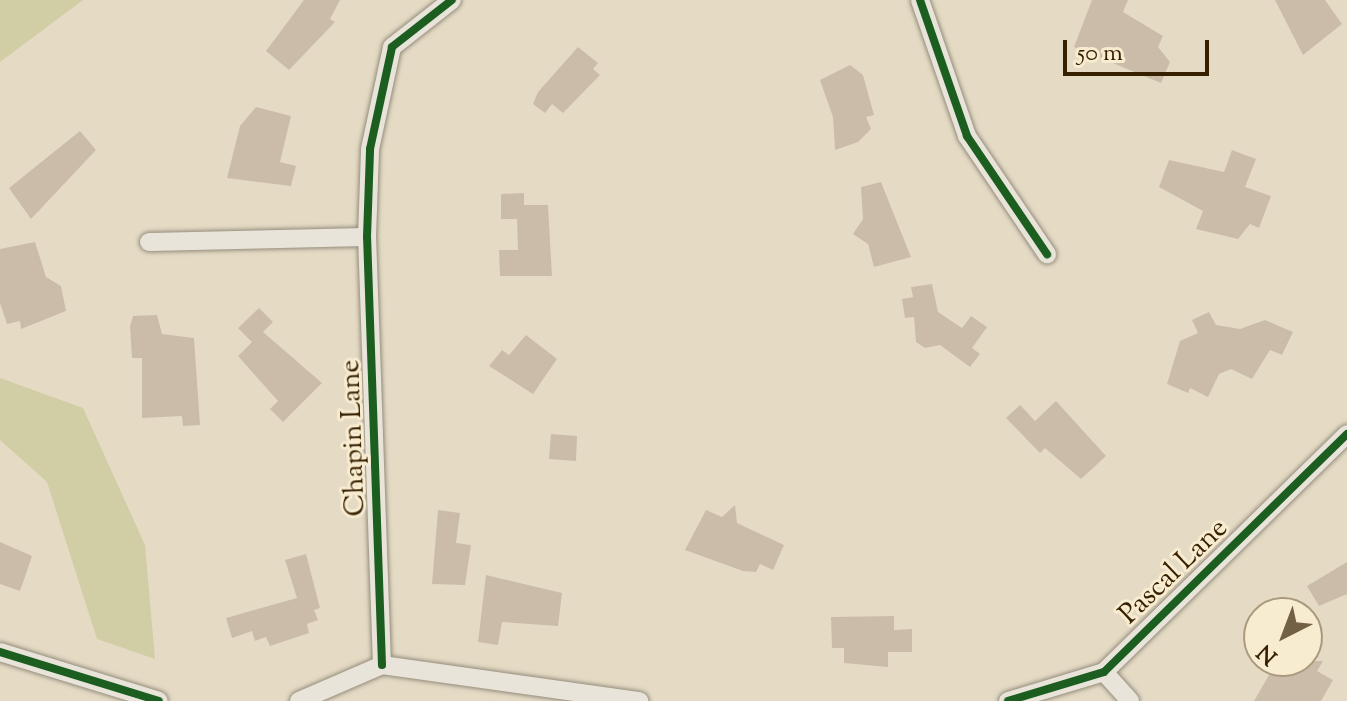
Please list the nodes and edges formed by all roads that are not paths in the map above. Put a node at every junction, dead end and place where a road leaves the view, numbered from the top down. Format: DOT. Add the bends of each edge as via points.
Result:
graph roads {
  1 [pos="452,0"];
  2 [pos="920,0"];
  3 [pos="367,237"];
  4 [pos="149,242"];
  5 [pos="1047,254"];
  6 [pos="1347,434"];
  7 [pos="0,652"];
  8 [pos="382,665"];
  9 [pos="1104,672"];
  10 [pos="159,701"];
  11 [pos="299,701"];
  12 [pos="639,701"];
  13 [pos="1008,701"];
  14 [pos="1130,701"];
  1 -- 3 [label="street, Chapin Lane" via="392,47 370,149"];
  2 -- 5 [label="street" via="967,136"];
  3 -- 4 [label="street"];
  3 -- 8 [label="street, Chapin Lane"];
  6 -- 9 [label="street, Pascal Lane"];
  7 -- 10 [label="street"];
  8 -- 11 [label="street"];
  8 -- 12 [label="street"];
  9 -- 13 [label="street, Pascal Lane"];
  9 -- 14 [label="street"];
}
